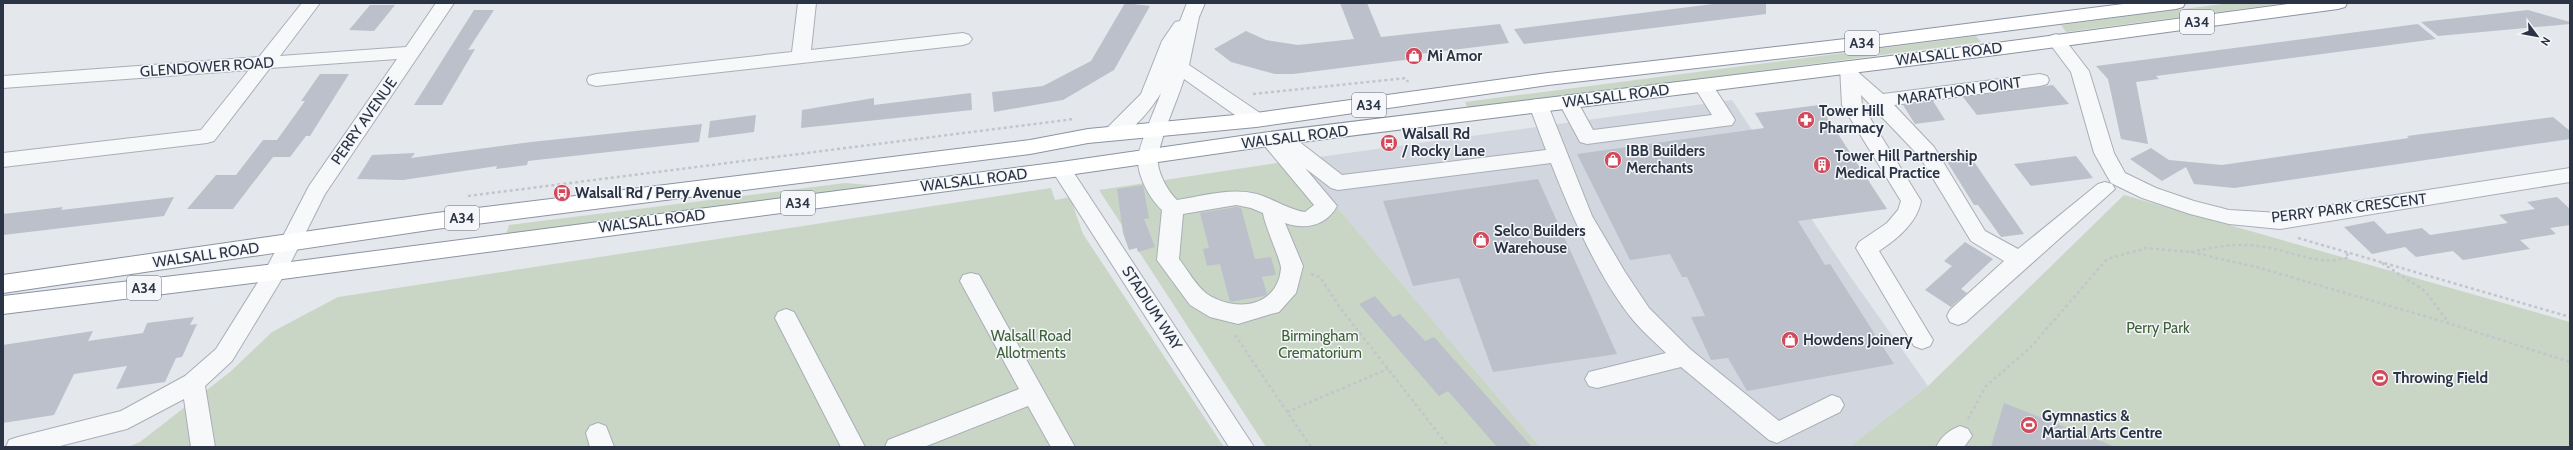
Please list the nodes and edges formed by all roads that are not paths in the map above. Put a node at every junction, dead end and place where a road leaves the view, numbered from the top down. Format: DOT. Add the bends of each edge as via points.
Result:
graph roads {
  1 [pos="311,3"];
  2 [pos="445,3"];
  3 [pos="807,3"];
  4 [pos="2176,3"];
  5 [pos="2338,3"];
  6 [pos="1193,10"];
  7 [pos="963,39"];
  8 [pos="2056,40"];
  9 [pos="412,52"];
  10 [pos="801,58"];
  11 [pos="264,63"];
  12 [pos="1179,67"];
  13 [pos="1850,71"];
  14 [pos="596,80"];
  15 [pos="2040,80"];
  16 [pos="3,82"];
  17 [pos="1703,85"];
  18 [pos="1568,101"];
  19 [pos="1879,102"];
  20 [pos="1539,105"];
  21 [pos="1256,120"];
  22 [pos="1158,129"];
  23 [pos="1112,133"];
  24 [pos="1275,138"];
  25 [pos="1030,147"];
  26 [pos="1559,155"];
  27 [pos="1148,157"];
  28 [pos="3,160"];
  29 [pos="1061,169"];
  30 [pos="2570,175"];
  31 [pos="2105,189"];
  32 [pos="1174,208"];
  33 [pos="1272,208"];
  34 [pos="290,243"];
  35 [pos="2019,260"];
  36 [pos="275,272"];
  37 [pos="971,281"];
  38 [pos="3,284"];
  39 [pos="3,305"];
  40 [pos="1958,316"];
  41 [pos="786,318"];
  42 [pos="1922,340"];
  43 [pos="1686,358"];
  44 [pos="1597,380"];
  45 [pos="193,383"];
  46 [pos="1033,394"];
  47 [pos="1832,405"];
  48 [pos="18,447"];
  49 [pos="203,447"];
  50 [pos="853,447"];
  51 [pos="897,447"];
  52 [pos="1062,447"];
  53 [pos="1242,447"];
  1 -- 11 [label="street"];
  2 -- 9 [label="street, PERRY AVENUE"];
  3 -- 10 [label="street"];
  4 -- 21 [label="highway, WALSALL ROAD / A34" via="1880,41 1548,79"];
  5 -- 8 [label="highway, WALSALL ROAD / A34"];
  6 -- 12 [label="street"];
  6 -- 23 [label="street" via="1178,29 1152,91 1128,120"];
  7 -- 10 [label="street"];
  8 -- 13 [label="highway, WALSALL ROAD / A34"];
  8 -- 30 [label="street, PERRY PARK CRESCENT" via="2080,71 2104,153 2118,178 2149,193 2228,217 2280,221"];
  9 -- 11 [label="street, GLENDOWER ROAD"];
  9 -- 34 [label="street, PERRY AVENUE" via="316,191"];
  10 -- 14 [label="street"];
  11 -- 16 [label="street, GLENDOWER ROAD"];
  11 -- 28 [label="street" via="207,136"];
  12 -- 21 [label="street"];
  12 -- 22 [label="street"];
  13 -- 17 [label="highway, WALSALL ROAD / A34"];
  13 -- 19 [label="street, MARATHON POINT"];
  13 -- 42 [label="street" via="1852,105 1911,201 1907,217 1867,248"];
  15 -- 19 [label="street, MARATHON POINT"];
  17 -- 18 [label="highway, WALSALL ROAD / A34"];
  17 -- 18 [label="street" via="1725,120 1587,137"];
  18 -- 20 [label="highway, WALSALL ROAD / A34"];
  19 -- 35 [label="street, MARATHON POINT" via="1927,152 1978,236"];
  20 -- 24 [label="highway, WALSALL ROAD / A34"];
  20 -- 26 [label="street"];
  21 -- 22 [label="highway, WALSALL ROAD / A34"];
  22 -- 23 [label="highway, WALSALL ROAD / A34"];
  22 -- 27 [label="street"];
  23 -- 25 [label="highway, WALSALL ROAD / A34"];
  24 -- 26 [label="street" via="1338,183"];
  24 -- 27 [label="highway, WALSALL ROAD / A34"];
  24 -- 33 [label="street" via="1327,206 1310,220 1289,217"];
  25 -- 29 [label="highway" via="1052,156"];
  25 -- 34 [label="highway, WALSALL ROAD / A34" via="436,222"];
  26 -- 43 [label="street" via="1582,216 1617,278 1641,314"];
  27 -- 29 [label="highway, WALSALL ROAD / A34"];
  27 -- 32 [label="street" via="1154,182 1163,199"];
  29 -- 36 [label="highway, WALSALL ROAD / A34"];
  29 -- 53 [label="street, STADIUM WAY"];
  31 -- 35 [label="street"];
  32 -- 33 [label="street" via="1236,198 1255,201"];
  32 -- 33 [label="street" via="1168,260 1198,298 1218,311 1238,315 1270,306 1288,287 1292,266 1276,229"];
  34 -- 36 [label="street, WALSALL ROAD"];
  34 -- 38 [label="highway, WALSALL ROAD / A34"];
  35 -- 40 [label="street"];
  36 -- 39 [label="highway, WALSALL ROAD / A34"];
  36 -- 45 [label="street" via="224,355"];
  37 -- 46 [label="street"];
  41 -- 50 [label="street"];
  43 -- 44 [label="street"];
  43 -- 47 [label="street" via="1777,433"];
  45 -- 48 [label="street" via="127,419"];
  45 -- 49 [label="street"];
  46 -- 51 [label="street"];
  46 -- 52 [label="street"];
}
